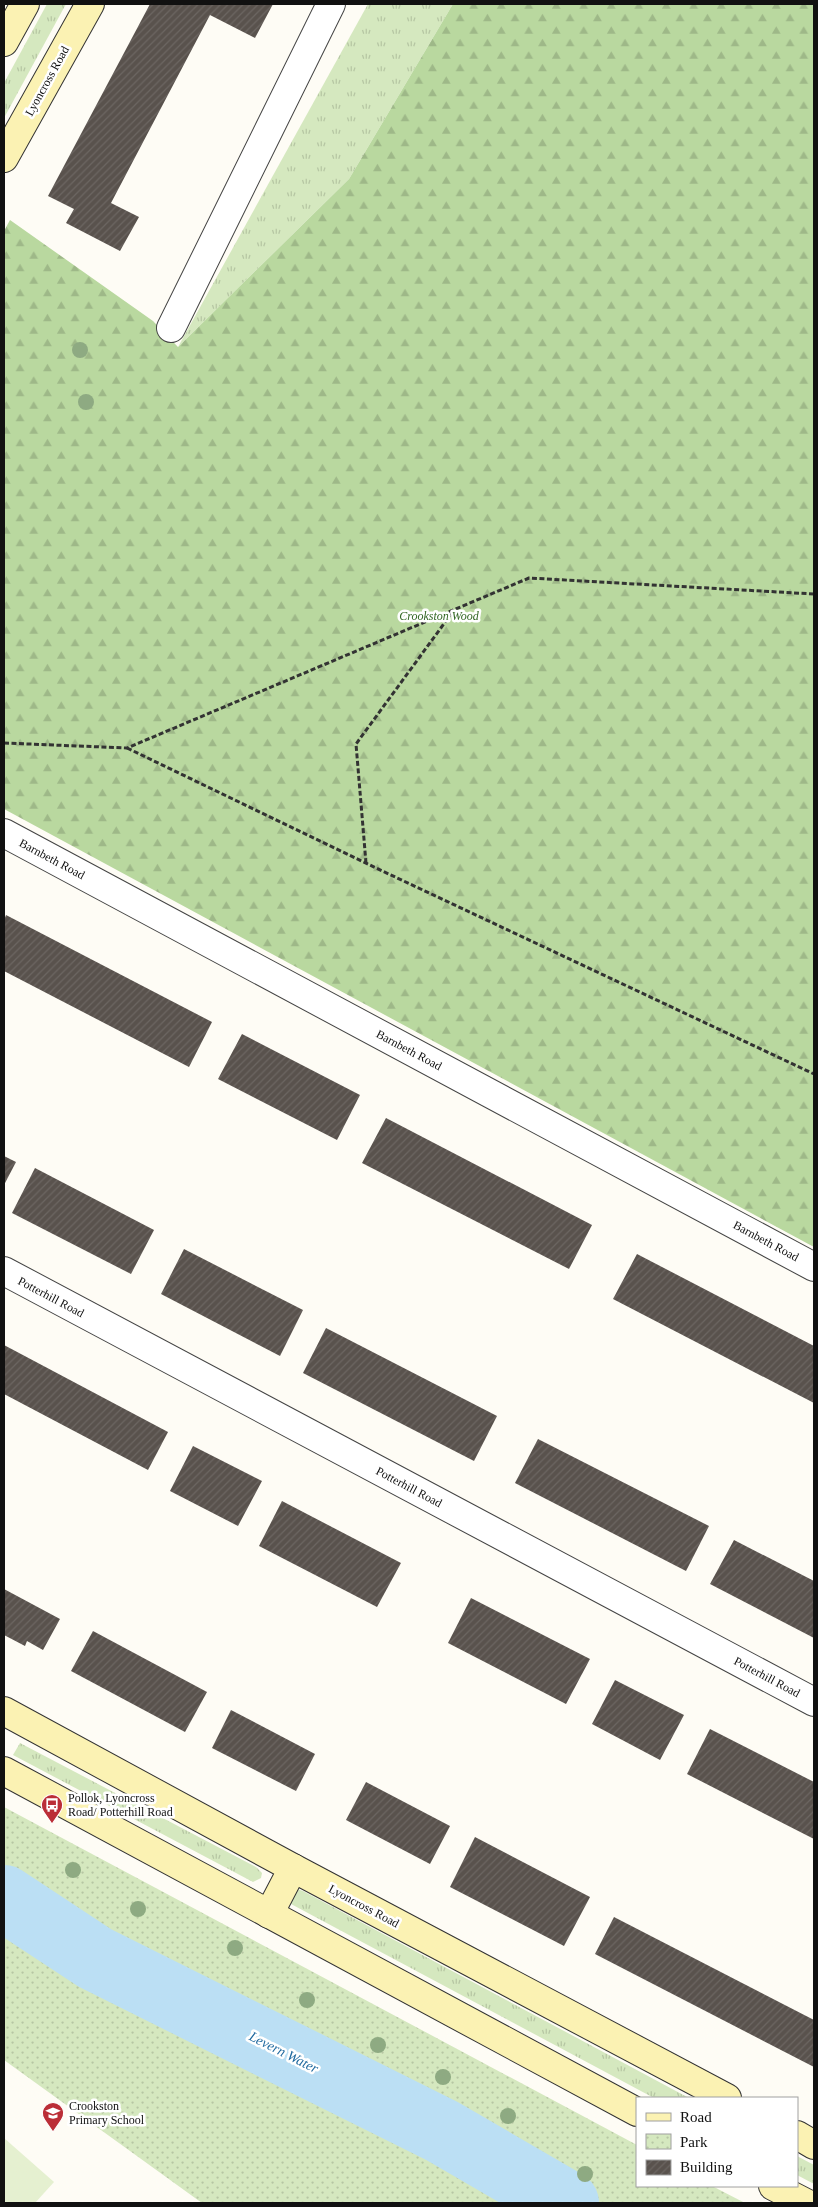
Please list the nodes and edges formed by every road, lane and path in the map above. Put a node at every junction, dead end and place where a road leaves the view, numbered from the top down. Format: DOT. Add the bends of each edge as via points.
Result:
graph roads {
  1 [pos="25,4"];
  2 [pos="90,4"];
  3 [pos="330,4"];
  4 [pos="4,42"];
  5 [pos="4,158"];
  6 [pos="171,328"];
  7 [pos="814,594"];
  8 [pos="454,609"];
  9 [pos="4,743"];
  10 [pos="127,748"];
  11 [pos="4,833"];
  12 [pos="366,863"];
  13 [pos="814,1074"];
  14 [pos="814,1267"];
  15 [pos="4,1271"];
  16 [pos="814,1702"];
  17 [pos="4,1711"];
  18 [pos="4,1771"];
  19 [pos="293,1868"];
  20 [pos="269,1914"];
  21 [pos="725,2097"];
  22 [pos="636,2111"];
  23 [pos="798,2136"];
  24 [pos="814,2145"];
  25 [pos="775,2187"];
  26 [pos="806,2203"];
  1 -- 4 [label="street"];
  2 -- 5 [label="street, Lyoncross Road"];
  3 -- 6 [label="street"];
  7 -- 8 [label="path" via="529,578"];
  8 -- 10 [label="path"];
  8 -- 12 [label="path" via="356,744"];
  9 -- 10 [label="path"];
  10 -- 12 [label="path"];
  11 -- 14 [label="street, Barnbeth Road"];
  12 -- 13 [label="path"];
  15 -- 16 [label="street, Potterhill Road"];
  17 -- 19 [label="street, Lyoncross Road"];
  18 -- 20 [label="street"];
  19 -- 20 [label="street"];
  19 -- 21 [label="street, Lyoncross Road"];
  20 -- 22 [label="street"];
  23 -- 24 [label="street"];
  25 -- 26 [label="street"];
}
